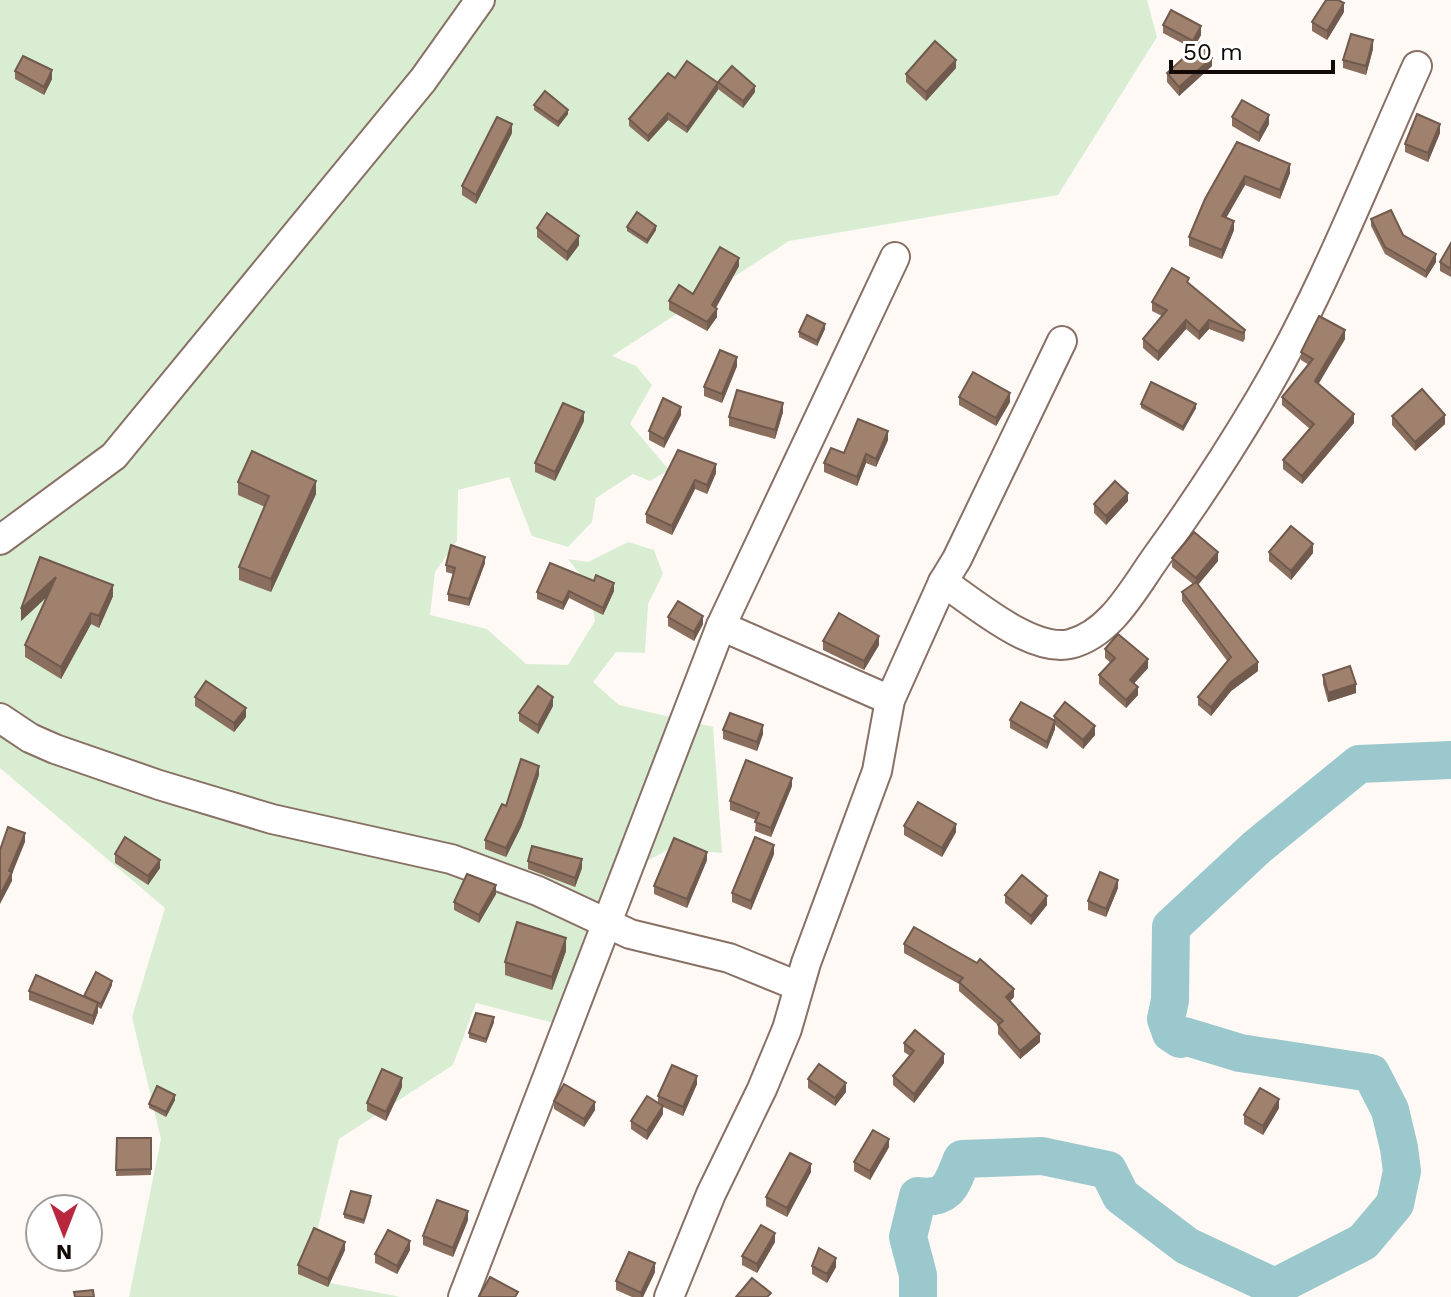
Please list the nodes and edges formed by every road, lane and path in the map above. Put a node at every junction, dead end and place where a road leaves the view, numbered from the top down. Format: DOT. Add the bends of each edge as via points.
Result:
graph roads {
  1 [pos="480,0"];
  2 [pos="1417,66"];
  3 [pos="895,257"];
  4 [pos="1062,341"];
  5 [pos="0,540"];
  6 [pos="943,582"];
  7 [pos="721,626"];
  8 [pos="890,700"];
  9 [pos="0,718"];
  10 [pos="607,925"];
  11 [pos="798,986"];
  12 [pos="463,1297"];
  13 [pos="669,1297"];
  1 -- 5 [label="street" via="423,80 114,456"];
  2 -- 6 [label="street" via="1321,280 1261,397 1200,496 1114,616 1079,641 1062,645 1032,639"];
  3 -- 7 [label="street"];
  4 -- 6 [label="street"];
  6 -- 8 [label="street"];
  7 -- 8 [label="street"];
  7 -- 10 [label="street"];
  8 -- 11 [label="street" via="877,771"];
  9 -- 10 [label="street" via="55,749 147,781 272,819 451,859 538,891"];
  10 -- 11 [label="street" via="729,958"];
  10 -- 12 [label="street"];
  11 -- 13 [label="street" via="787,1029"];
}
